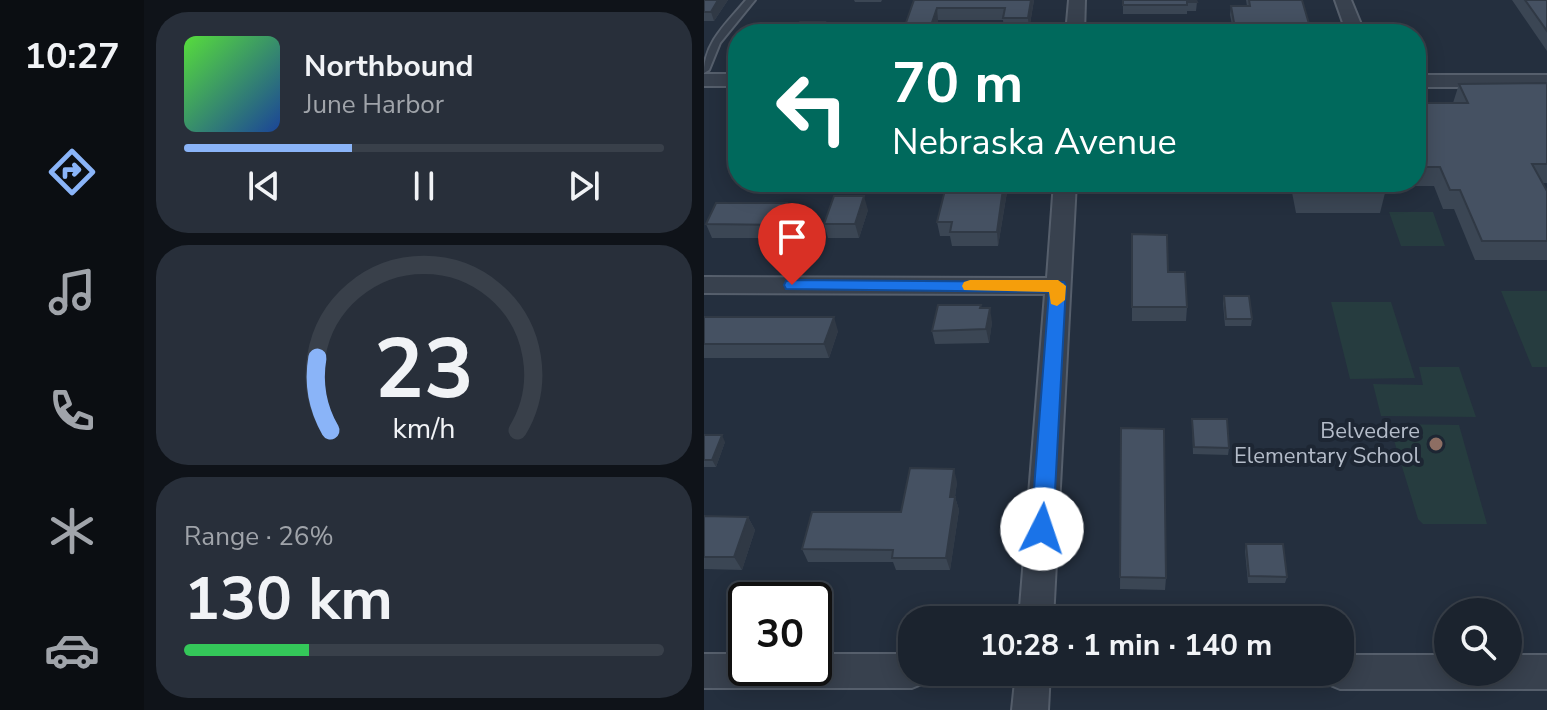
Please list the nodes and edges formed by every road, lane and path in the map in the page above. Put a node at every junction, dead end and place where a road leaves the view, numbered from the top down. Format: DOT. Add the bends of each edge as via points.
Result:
graph roads {
  1 [pos="751,0"];
  2 [pos="1077,0"];
  3 [pos="1343,0"];
  4 [pos="731,24"];
  5 [pos="1076,24"];
  6 [pos="1352,24"];
  7 [pos="728,28"];
  8 [pos="704,70"];
  9 [pos="704,80"];
  10 [pos="728,80"];
  11 [pos="1426,81"];
  12 [pos="1547,81"];
  13 [pos="1064,192"];
  14 [pos="704,285"];
  15 [pos="1058,286"];
  16 [pos="1037,606"];
  17 [pos="704,671"];
  18 [pos="898,671"];
  19 [pos="1354,672"];
  20 [pos="1547,672"];
  21 [pos="1032,686"];
  22 [pos="1030,710"];
  1 -- 4 [label="lane"];
  2 -- 5 [label="street"];
  3 -- 6 [label="street"];
  7 -- 8 [label="lane"];
  9 -- 10 [label="street"];
  11 -- 12 [label="street"];
  13 -- 15 [label="street"];
  14 -- 15 [label="street"];
  15 -- 16 [label="street"];
  17 -- 18 [label="street"];
  19 -- 20 [label="street"];
  21 -- 22 [label="street"];
}
